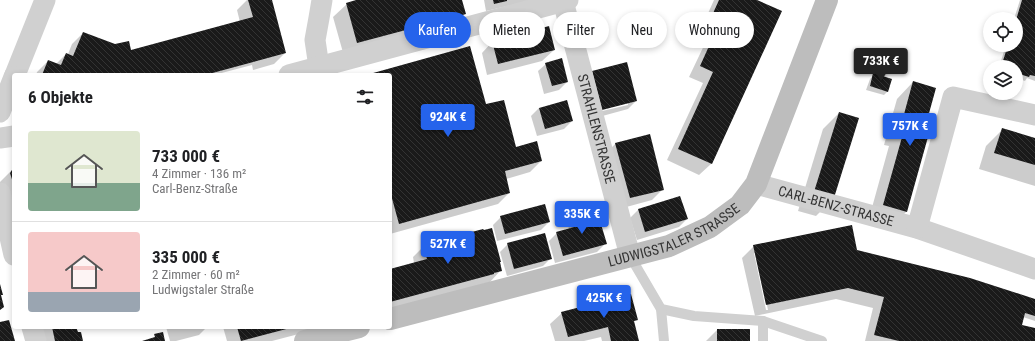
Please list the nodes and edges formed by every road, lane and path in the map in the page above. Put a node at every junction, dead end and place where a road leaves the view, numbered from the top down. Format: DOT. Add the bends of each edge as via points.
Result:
graph roads {
  1 [pos="45,0"];
  2 [pos="322,0"];
  3 [pos="827,0"];
  4 [pos="566,1"];
  5 [pos="318,67"];
  6 [pos="15,73"];
  7 [pos="296,73"];
  8 [pos="12,81"];
  9 [pos="0,112"];
  10 [pos="1035,115"];
  11 [pos="12,136"];
  12 [pos="0,138"];
  13 [pos="756,184"];
  14 [pos="0,193"];
  15 [pos="917,228"];
  16 [pos="12,246"];
  17 [pos="630,256"];
  18 [pos="1035,269"];
  19 [pos="661,309"];
  20 [pos="392,318"];
  21 [pos="763,321"];
  22 [pos="33,329"];
  23 [pos="353,333"];
  24 [pos="36,341"];
  25 [pos="305,341"];
  26 [pos="664,341"];
  27 [pos="763,341"];
  28 [pos="822,341"];
  1 -- 6 [label="street"];
  2 -- 5 [label="street" via="315,40"];
  3 -- 13 [label="main road, LUDWIGSTALER STRASSE"];
  4 -- 5 [label="street"];
  4 -- 17 [label="street, STRAHLENSTRASSE"];
  5 -- 7 [label="street"];
  8 -- 9 [label="street"];
  10 -- 15 [label="street" via="953,97"];
  11 -- 12 [label="street"];
  13 -- 15 [label="street, CARL-BENZ-STRASSE"];
  13 -- 17 [label="main road, LUDWIGSTALER STRASSE" via="740,205 710,227 669,246"];
  14 -- 16 [label="street"];
  15 -- 18 [label="street, CARL-BENZ-STRASSE"];
  17 -- 19 [label="lane"];
  17 -- 20 [label="main road, LUDWIGSTALER STRASSE"];
  19 -- 21 [label="lane" via="694,316"];
  19 -- 26 [label="lane"];
  21 -- 27 [label="lane"];
  21 -- 28 [label="lane"];
  22 -- 24 [label="street"];
  23 -- 25 [label="main road"];
}
